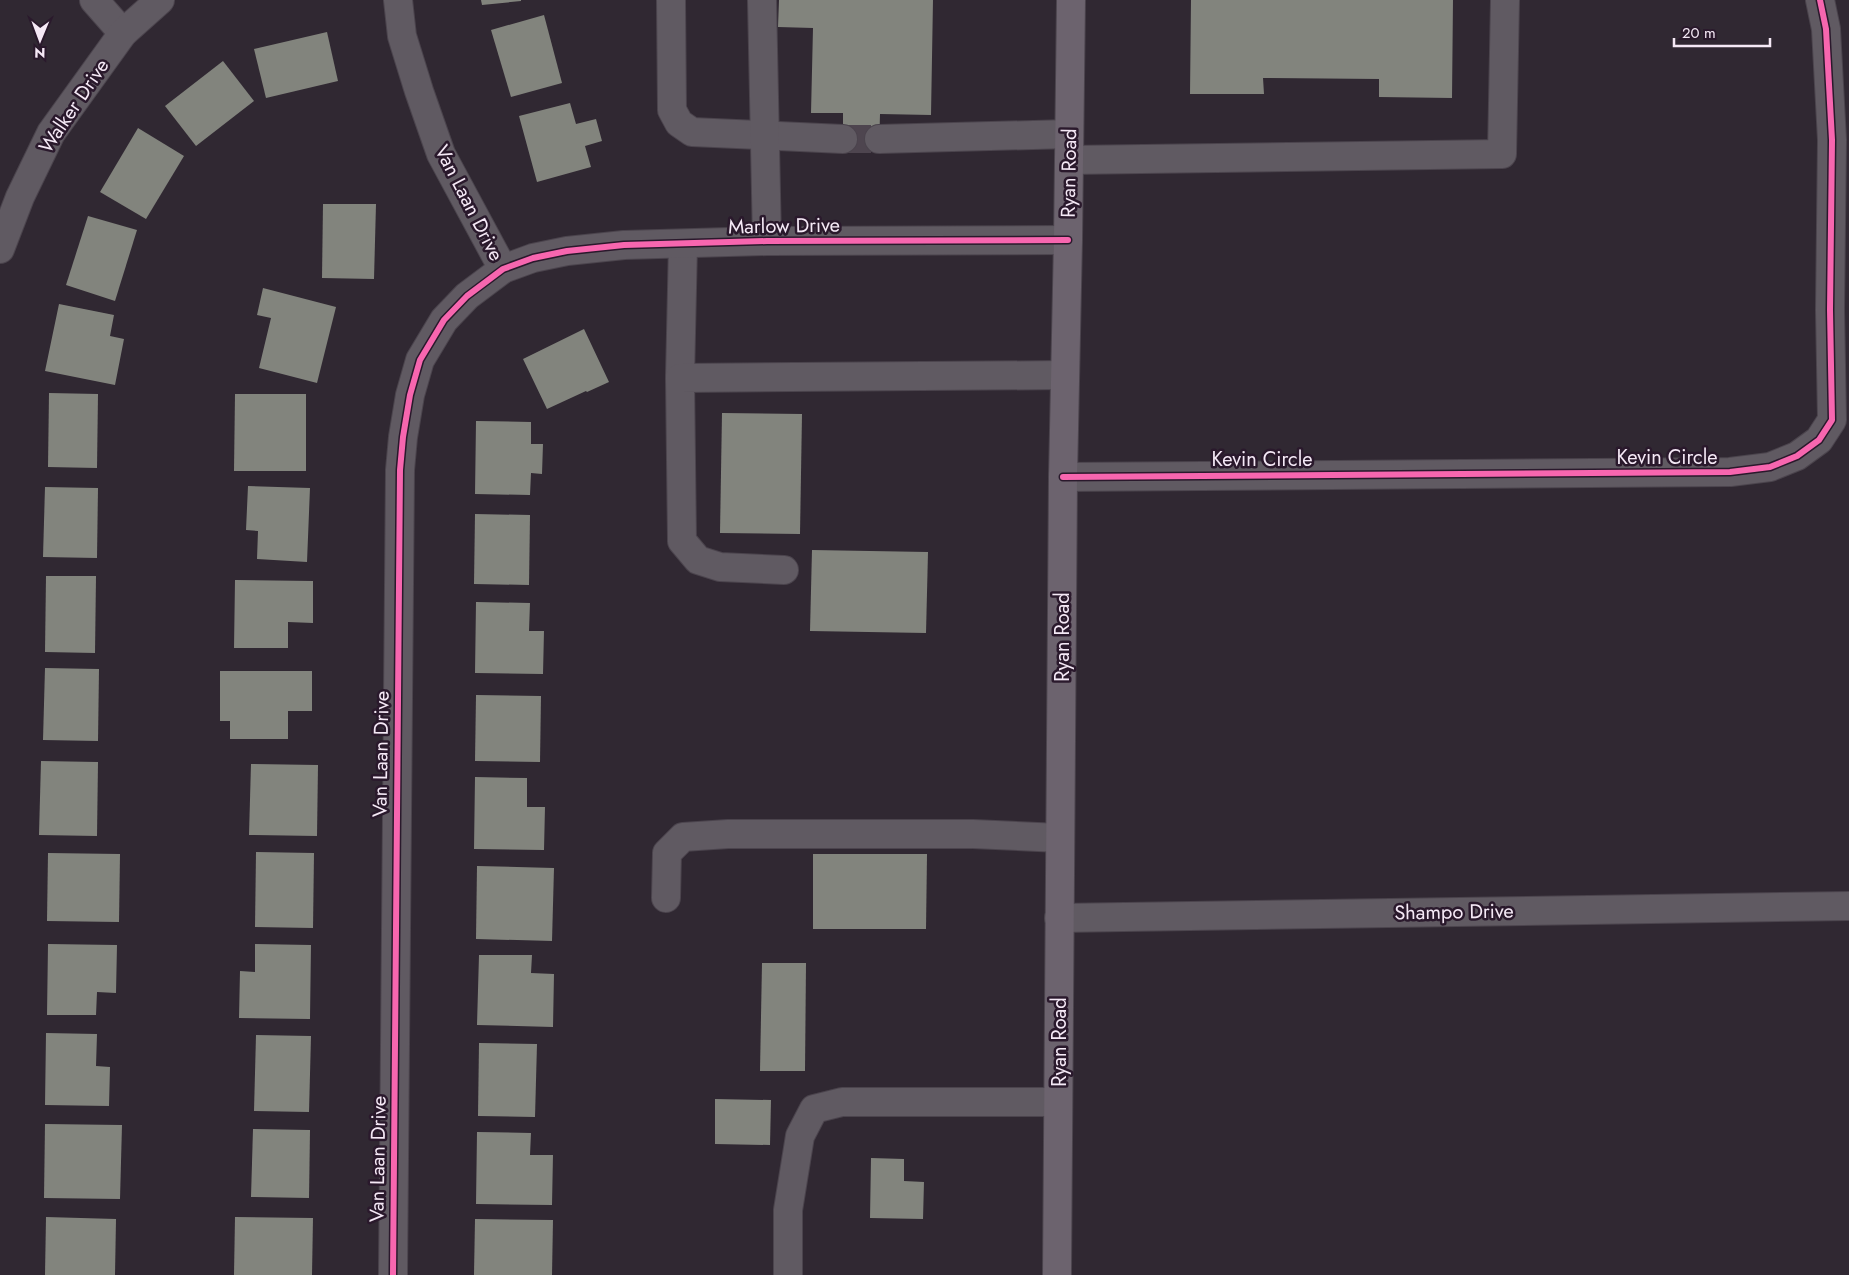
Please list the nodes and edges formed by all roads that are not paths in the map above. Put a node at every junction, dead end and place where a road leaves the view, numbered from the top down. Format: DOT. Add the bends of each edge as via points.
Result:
graph roads {
  1 [pos="94,0"];
  2 [pos="160,0"];
  3 [pos="398,0"];
  4 [pos="671,0"];
  5 [pos="762,0"];
  6 [pos="1071,0"];
  7 [pos="1505,0"];
  8 [pos="1820,0"];
  9 [pos="123,33"];
  10 [pos="766,136"];
  11 [pos="843,138"];
  12 [pos="879,139"];
  13 [pos="1069,147"];
  14 [pos="1068,240"];
  15 [pos="767,241"];
  16 [pos="683,244"];
  17 [pos="0,249"];
  18 [pos="503,269"];
  19 [pos="1065,375"];
  20 [pos="680,378"];
  21 [pos="1063,477"];
  22 [pos="784,570"];
  23 [pos="1060,838"];
  24 [pos="666,898"];
  25 [pos="1849,906"];
  26 [pos="1059,918"];
  27 [pos="1058,1102"];
  28 [pos="393,1275"];
  29 [pos="788,1275"];
  30 [pos="1057,1275"];
  1 -- 9 [label="street"];
  2 -- 9 [label="street"];
  3 -- 18 [label="street, Van Laan Drive" via="402,36 441,154"];
  4 -- 10 [label="street" via="672,110 679,123 692,132"];
  5 -- 10 [label="street"];
  6 -- 13 [label="main road, Ryan Road"];
  7 -- 13 [label="street" via="1502,154"];
  8 -- 21 [label="street, Kevin Circle" via="1826,28 1832,140 1832,420 1820,440 1797,456 1770,467 1730,472"];
  9 -- 17 [label="street, Walker Drive" via="51,133 20,197"];
  10 -- 11 [label="street"];
  10 -- 15 [label="street"];
  12 -- 13 [label="street"];
  13 -- 14 [label="main road, Ryan Road"];
  14 -- 15 [label="street, Marlow Drive"];
  14 -- 19 [label="main road, Ryan Road"];
  15 -- 16 [label="street, Marlow Drive"];
  16 -- 18 [label="street, Marlow Drive" via="624,245 567,251"];
  16 -- 20 [label="street"];
  18 -- 28 [label="street, Van Laan Drive" via="467,296 444,320 420,360 403,437"];
  19 -- 20 [label="street"];
  19 -- 21 [label="main road, Ryan Road"];
  20 -- 22 [label="street" via="682,541 698,560 720,568"];
  21 -- 23 [label="main road, Ryan Road"];
  23 -- 24 [label="street" via="974,834 728,834 683,837 666,853"];
  23 -- 26 [label="main road, Ryan Road"];
  25 -- 26 [label="street, Shampo Drive"];
  26 -- 27 [label="main road, Ryan Road"];
  27 -- 29 [label="street" via="842,1102 814,1108 800,1136 788,1210"];
  27 -- 30 [label="main road, Ryan Road"];
}
